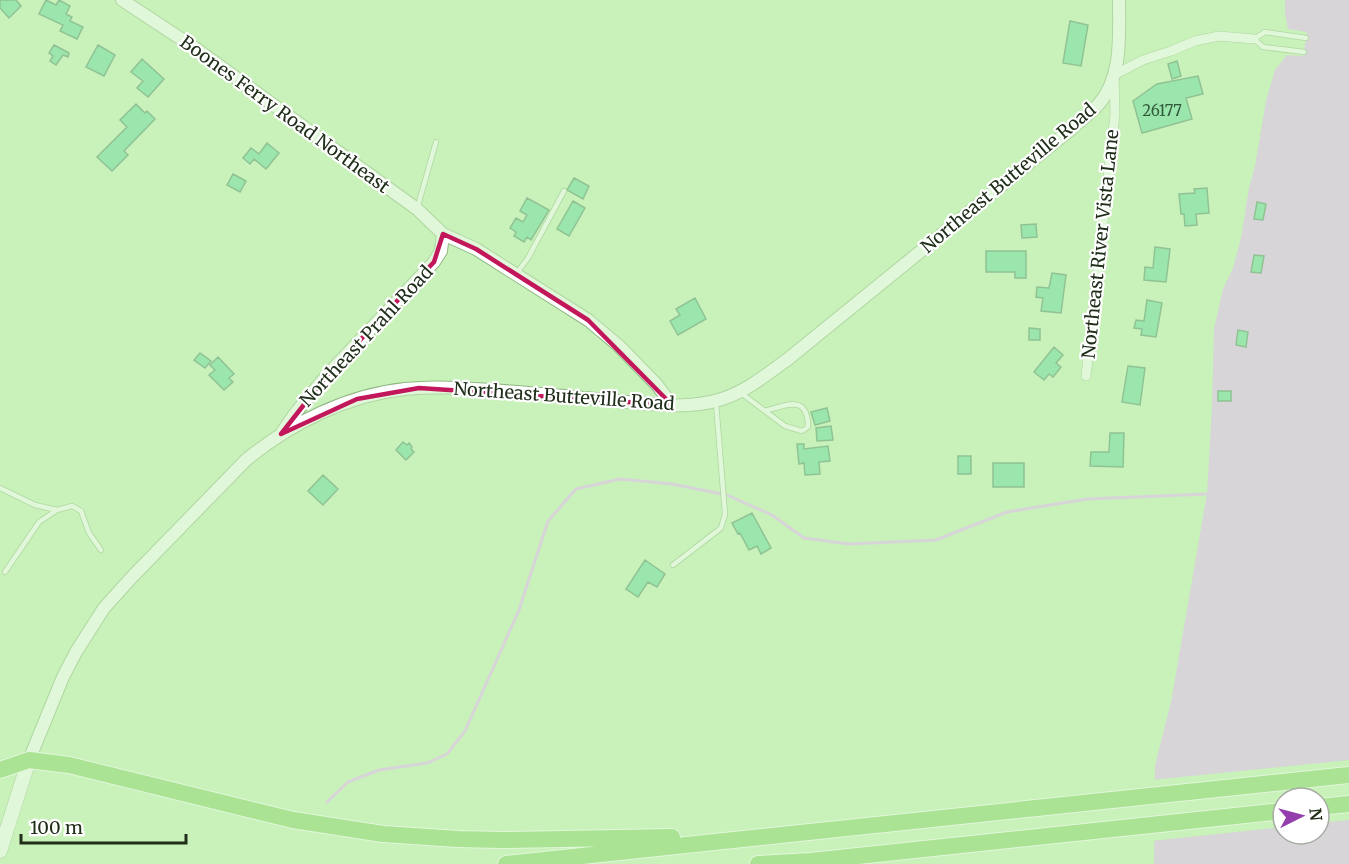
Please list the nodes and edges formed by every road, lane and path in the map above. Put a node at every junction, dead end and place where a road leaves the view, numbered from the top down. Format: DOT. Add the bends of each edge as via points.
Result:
graph roads {
  1 [pos="122,0"];
  2 [pos="1119,0"];
  3 [pos="1306,38"];
  4 [pos="1254,39"];
  5 [pos="1304,52"];
  6 [pos="1114,75"];
  7 [pos="436,141"];
  8 [pos="564,191"];
  9 [pos="417,209"];
  10 [pos="443,234"];
  11 [pos="516,274"];
  12 [pos="1086,376"];
  13 [pos="739,391"];
  14 [pos="715,400"];
  15 [pos="672,405"];
  16 [pos="765,411"];
  17 [pos="281,434"];
  18 [pos="0,488"];
  19 [pos="57,510"];
  20 [pos="101,550"];
  21 [pos="673,566"];
  22 [pos="5,572"];
  23 [pos="29,760"];
  24 [pos="0,770"];
  25 [pos="1349,775"];
  26 [pos="1349,804"];
  27 [pos="1331,806"];
  28 [pos="1271,812"];
  29 [pos="763,836"];
  30 [pos="0,851"];
  31 [pos="804,862"];
  32 [pos="506,864"];
  33 [pos="758,864"];
  1 -- 9 [label="street, Boones Ferry Road Northeast" via="195,48"];
  2 -- 6 [label="street, Northeast Butteville Road"];
  3 -- 4 [label="lane" via="1265,32"];
  4 -- 5 [label="lane" via="1263,47"];
  4 -- 6 [label="street" via="1219,36 1195,40"];
  6 -- 12 [label="street, Northeast River Vista Lane" via="1115,114"];
  6 -- 13 [label="street, Northeast Butteville Road" via="1098,104 1070,130 788,359"];
  7 -- 9 [label="lane"];
  8 -- 11 [label="lane"];
  9 -- 10 [label="street, Boones Ferry Road Northeast"];
  10 -- 11 [label="street, Boones Ferry Road Northeast"];
  10 -- 17 [label="street, Northeast Prahl Road" via="441,251 434,262 328,374"];
  11 -- 15 [label="street, Boones Ferry Road Northeast" via="588,320 619,346"];
  13 -- 14 [label="street, Northeast Butteville Road"];
  13 -- 16 [label="lane"];
  14 -- 15 [label="street, Northeast Butteville Road"];
  14 -- 21 [label="lane" via="725,514 721,528"];
  15 -- 17 [label="street, Northeast Butteville Road" via="419,388 357,399"];
  16 -- 16 [label="lane" via="785,426 802,431 808,427 808,414 800,406 789,404"];
  17 -- 23 [label="street, Northeast Butteville Road" via="246,460 104,608 63,677"];
  18 -- 19 [label="lane" via="35,506"];
  19 -- 20 [label="lane" via="72,507 81,511"];
  19 -- 22 [label="lane" via="39,522"];
  23 -- 24 [label="highway"];
  23 -- 29 [label="highway" via="69,765 293,820 383,834 502,840"];
  23 -- 30 [label="main road"];
  25 -- 29 [label="highway"];
  26 -- 27 [label="highway"];
  28 -- 31 [label="highway"];
  29 -- 32 [label="highway"];
  31 -- 33 [label="highway"];
}
